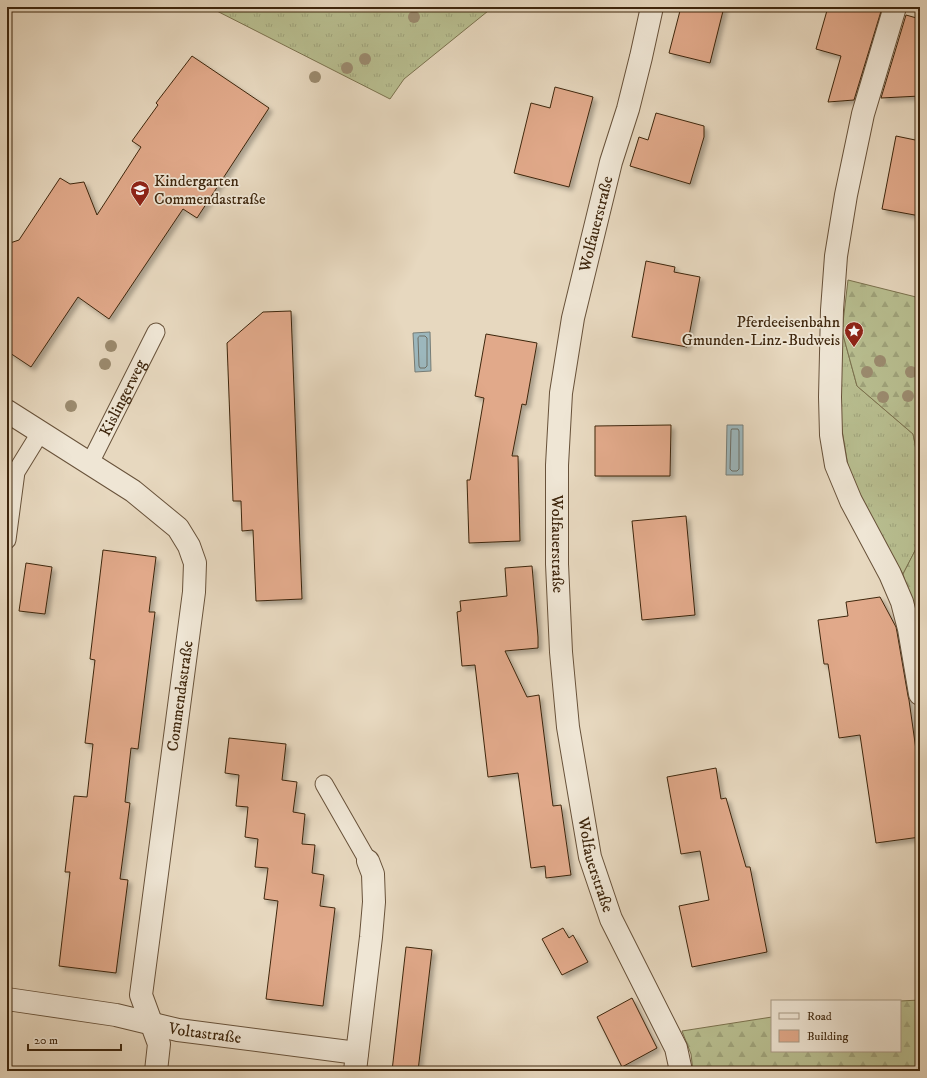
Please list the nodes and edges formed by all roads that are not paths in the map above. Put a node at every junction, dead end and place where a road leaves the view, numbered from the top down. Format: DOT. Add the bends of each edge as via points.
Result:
graph roads {
  1 [pos="652,7"];
  2 [pos="895,7"];
  3 [pos="156,332"];
  4 [pos="7,411"];
  5 [pos="40,433"];
  6 [pos="90,463"];
  7 [pos="7,540"];
  8 [pos="920,694"];
  9 [pos="324,784"];
  10 [pos="368,861"];
  11 [pos="7,999"];
  12 [pos="151,1024"];
  13 [pos="356,1062"];
  14 [pos="156,1071"];
  15 [pos="681,1071"];
  1 -- 15 [label="street, Wolfauerstraße" via="573,318 561,400 557,465 557,564 568,727 590,857 611,919 676,1048"];
  2 -- 8 [label="street" via="863,114 836,256 832,310 831,435 836,465 851,501 902,602"];
  3 -- 6 [label="lane, Kislingerweg"];
  4 -- 5 [label="street, Commendastraße"];
  5 -- 6 [label="street, Commendastraße"];
  5 -- 7 [label="lane" via="16,472"];
  6 -- 12 [label="street, Commendastraße" via="133,491 178,528 189,546 195,563 194,592 141,995"];
  9 -- 10 [label="lane"];
  10 -- 13 [label="street, Voltastraße" via="373,874 374,902"];
  11 -- 12 [label="street, Voltastraße" via="116,1015"];
  12 -- 13 [label="street, Voltastraße"];
  12 -- 14 [label="street, Commendastraße" via="159,1044"];
}
